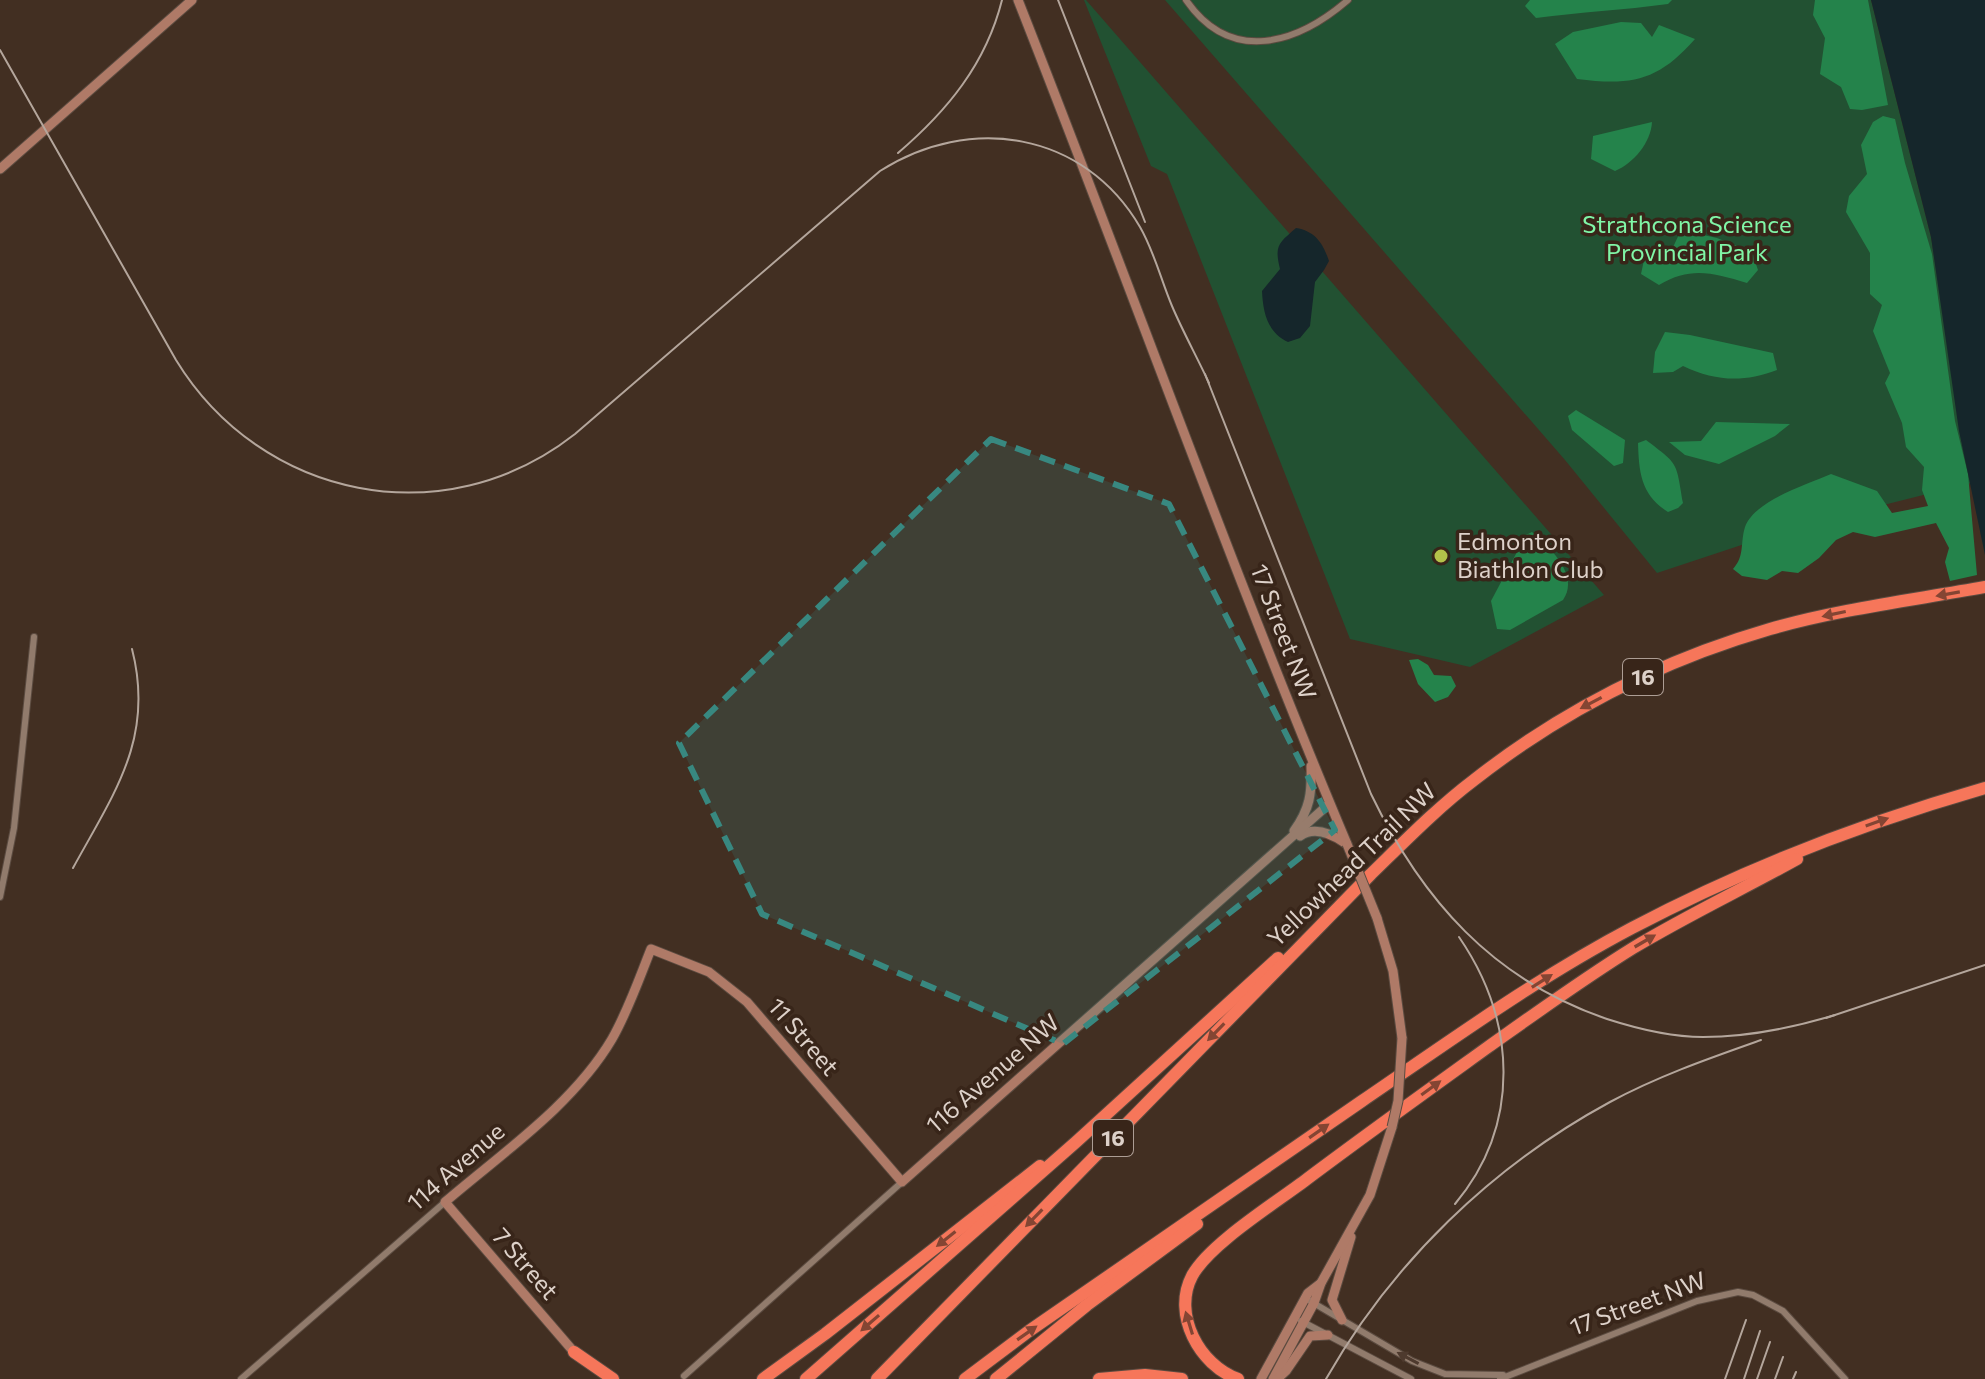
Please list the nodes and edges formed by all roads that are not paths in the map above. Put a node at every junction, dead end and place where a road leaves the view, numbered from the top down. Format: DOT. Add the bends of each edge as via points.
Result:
graph roads {
  1 [pos="192,0"];
  2 [pos="1018,0"];
  3 [pos="1186,0"];
  4 [pos="1348,0"];
  5 [pos="0,169"];
  6 [pos="1985,587"];
  7 [pos="34,637"];
  8 [pos="1310,755"];
  9 [pos="1985,788"];
  10 [pos="1329,804"];
  11 [pos="1840,835"];
  12 [pos="1347,844"];
  13 [pos="1280,849"];
  14 [pos="1349,896"];
  15 [pos="0,897"];
  16 [pos="651,949"];
  17 [pos="1076,1142"];
  18 [pos="1255,1175"];
  19 [pos="902,1182"];
  20 [pos="445,1202"];
  21 [pos="1355,1223"];
  22 [pos="1310,1300"];
  23 [pos="1298,1319"];
  24 [pos="1342,1320"];
  25 [pos="1328,1335"];
  26 [pos="574,1352"];
  27 [pos="1511,1375"];
  28 [pos="684,1376"];
  29 [pos="241,1379"];
  30 [pos="597,1379"];
  31 [pos="613,1379"];
  32 [pos="763,1379"];
  33 [pos="806,1379"];
  34 [pos="877,1379"];
  35 [pos="965,1379"];
  36 [pos="996,1379"];
  37 [pos="1099,1379"];
  38 [pos="1182,1379"];
  39 [pos="1238,1379"];
  40 [pos="1261,1379"];
  41 [pos="1275,1379"];
  42 [pos="1411,1379"];
  43 [pos="1500,1379"];
  44 [pos="1845,1379"];
  1 -- 5 [label="main road"];
  2 -- 8 [label="main road, 17 Street NW"];
  3 -- 4 [label="street" via="1224,34 1261,42 1300,33"];
  6 -- 14 [label="highway, Yellowhead Trail NW / 16, one-way" via="1794,623 1663,668 1586,705 1475,779"];
  7 -- 15 [label="street" via="14,828"];
  8 -- 10 [label="main road, 17 Street NW"];
  8 -- 13 [label="main road" via="1310,805"];
  11 -- 9 [label="highway, one-way"];
  10 -- 12 [label="main road, 17 Street NW"];
  10 -- 13 [label="main road, 116 Avenue NW"];
  18 -- 11 [label="highway, one-way" via="1586,954 1710,889"];
  39 -- 11 [label="highway, one-way" via="1211,1363 1191,1333 1184,1304 1198,1265 1222,1243 1571,988 1676,923"];
  12 -- 13 [label="main road" via="1335,836 1306,832"];
  12 -- 21 [label="main road, 17 Street NW, bridge" via="1393,971 1402,1038 1392,1127"];
  13 -- 19 [label="main road, 116 Avenue NW"];
  14 -- 17 [label="highway"];
  14 -- 34 [label="highway, Yellowhead Trail NW / 16, one-way"];
  16 -- 19 [label="main road, 11 Street" via="709,972 747,1002"];
  16 -- 20 [label="main road, 114 Avenue" via="612,1039 594,1065 547,1115"];
  17 -- 32 [label="highway, one-way"];
  17 -- 33 [label="highway, one-way"];
  35 -- 18 [label="highway, one-way"];
  18 -- 36 [label="highway"];
  19 -- 28 [label="street, 116 Avenue NW"];
  20 -- 26 [label="main road, 7 Street"];
  20 -- 29 [label="street, 114 Avenue"];
  21 -- 22 [label="main road, 17 Street NW"];
  21 -- 24 [label="main road" via="1332,1300"];
  22 -- 23 [label="main road, 17 Street NW"];
  22 -- 24 [label="street, 17 Street NW"];
  23 -- 25 [label="street"];
  23 -- 40 [label="main road"];
  23 -- 41 [label="main road"];
  27 -- 24 [label="street, 17 Street NW, one-way" via="1445,1374"];
  25 -- 41 [label="main road" via="1310,1336"];
  25 -- 42 [label="street"];
  26 -- 30 [label="highway"];
  26 -- 31 [label="highway"];
  27 -- 43 [label="street, 17 Street NW"];
  27 -- 44 [label="street, 17 Street NW" via="1697,1301 1738,1292 1783,1311"];
  37 -- 38 [label="highway"];
}
